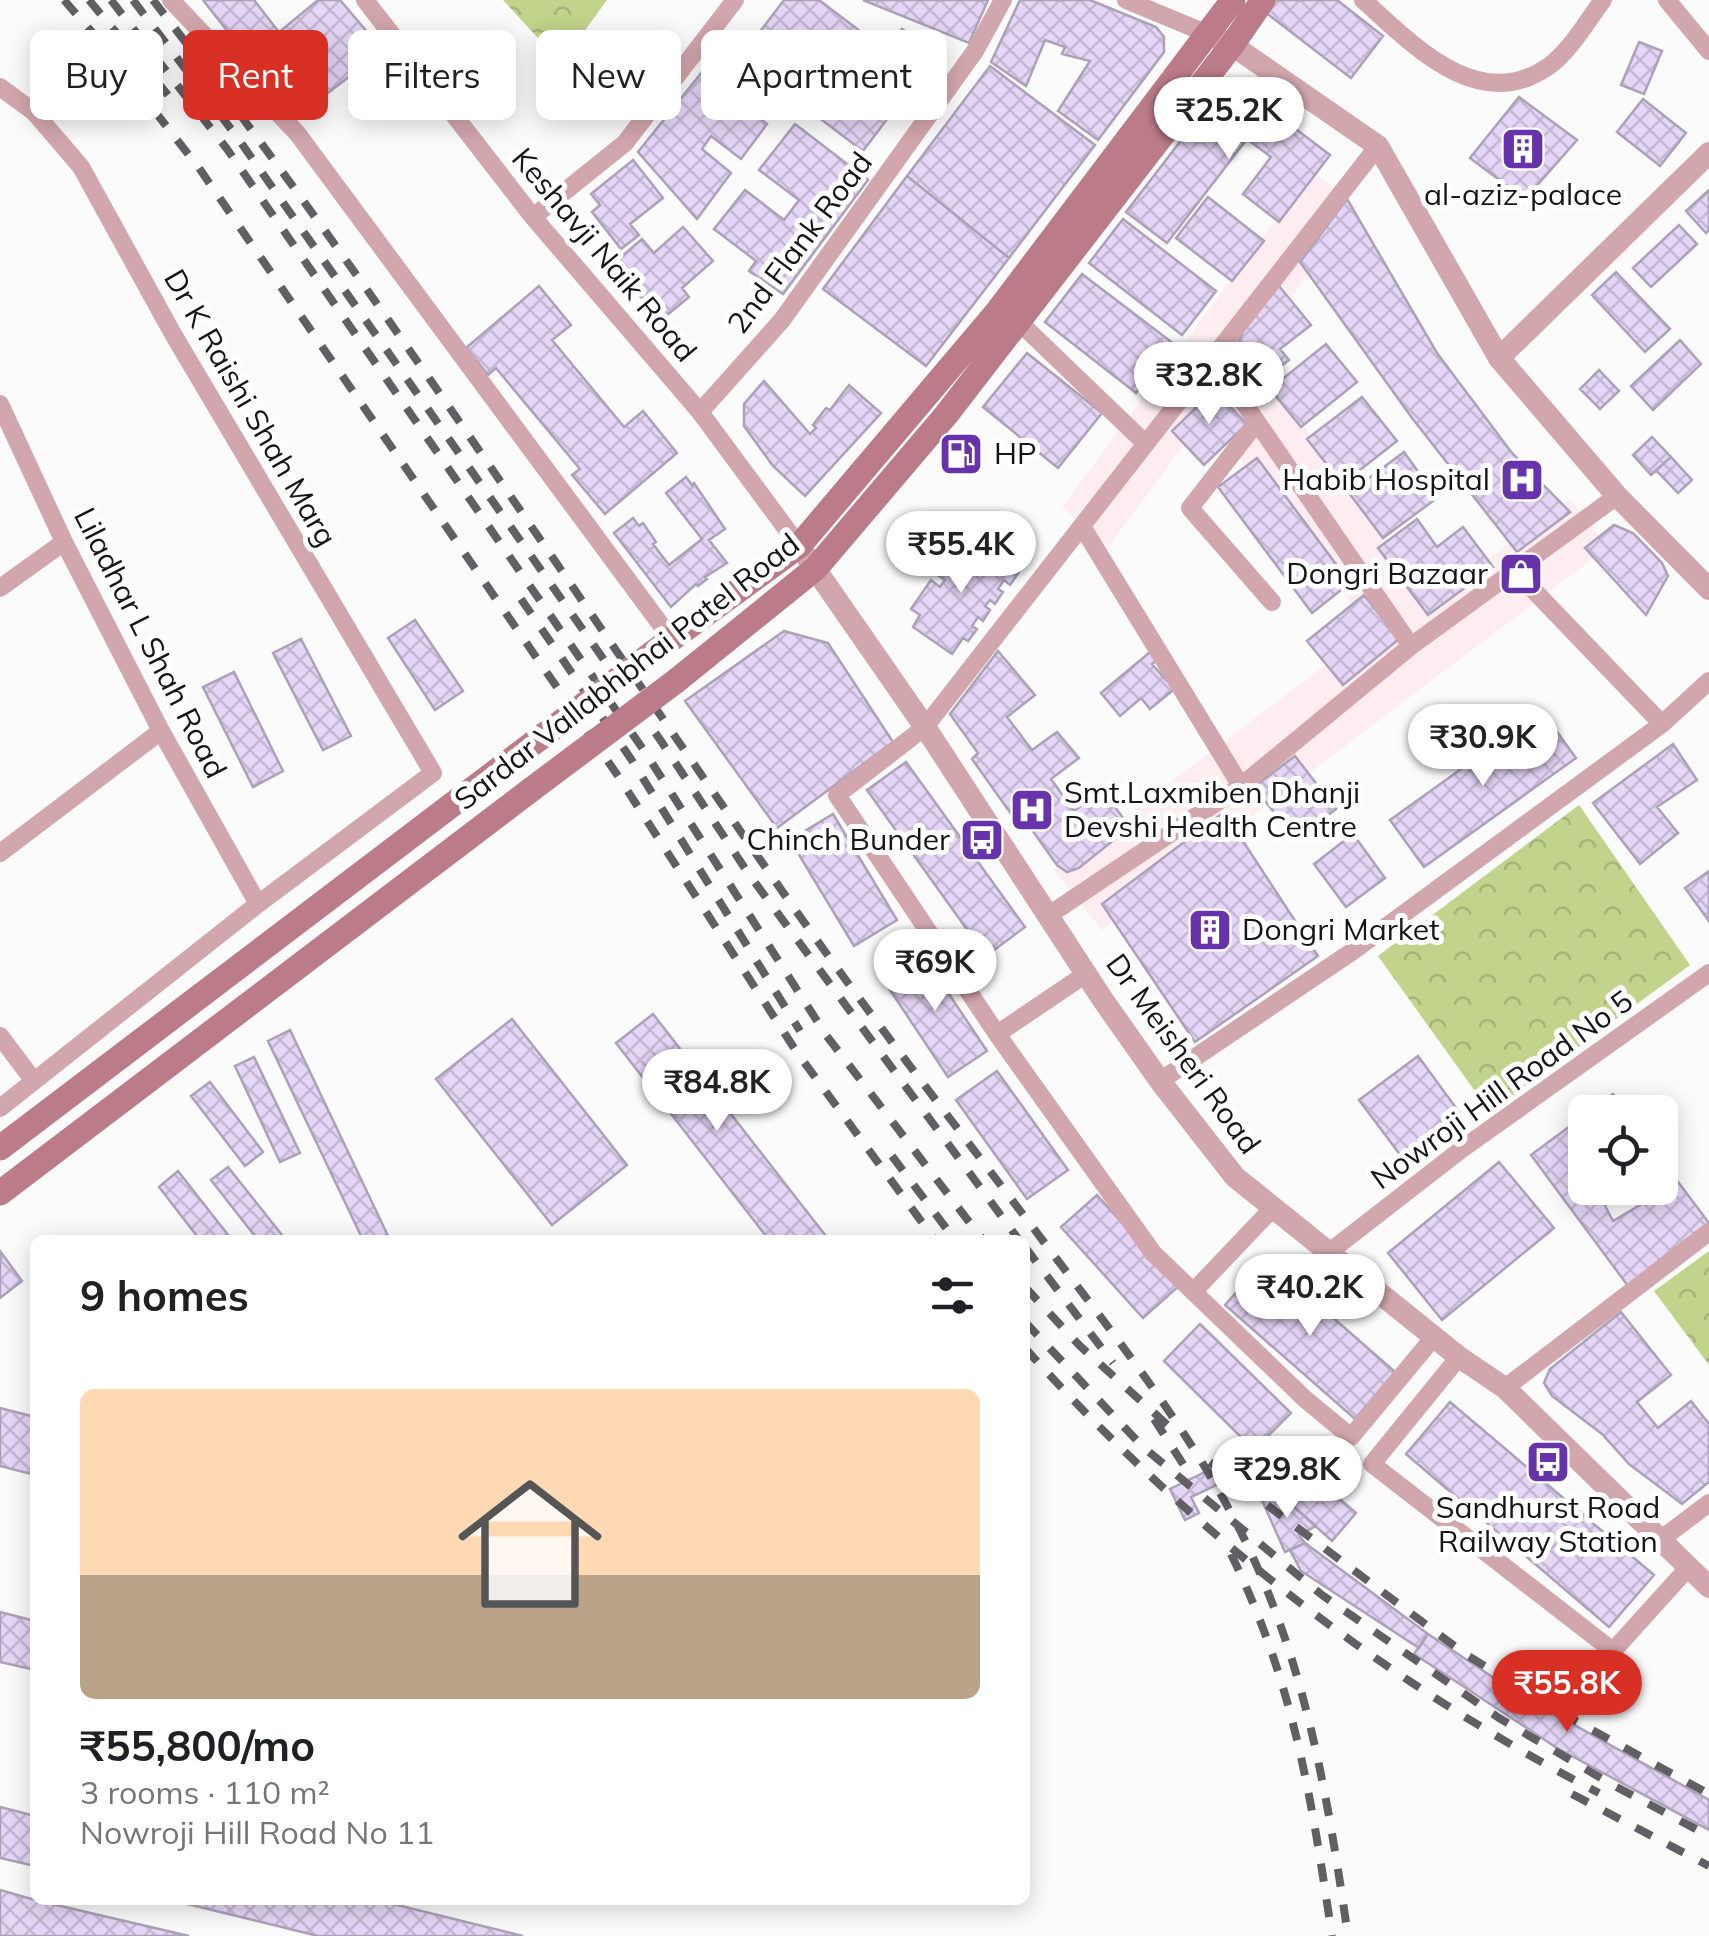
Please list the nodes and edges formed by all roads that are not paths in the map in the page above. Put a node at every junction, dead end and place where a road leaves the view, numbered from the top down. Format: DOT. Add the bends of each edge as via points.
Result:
graph roads {
  1 [pos="172,0"];
  2 [pos="365,0"];
  3 [pos="735,0"];
  4 [pos="1003,0"];
  5 [pos="1126,0"];
  6 [pos="1234,0"];
  7 [pos="1262,0"];
  8 [pos="1363,0"];
  9 [pos="1603,0"];
  10 [pos="1666,0"];
  11 [pos="1220,39"];
  12 [pos="1709,52"];
  13 [pos="0,88"];
  14 [pos="1378,146"];
  15 [pos="1709,154"];
  16 [pos="533,216"];
  17 [pos="1008,317"];
  18 [pos="1213,358"];
  19 [pos="1499,358"];
  20 [pos="0,404"];
  21 [pos="700,412"];
  22 [pos="1257,422"];
  23 [pos="1144,442"];
  24 [pos="1617,496"];
  25 [pos="1083,528"];
  26 [pos="64,542"];
  27 [pos="799,546"];
  28 [pos="816,568"];
  29 [pos="1516,572"];
  30 [pos="0,588"];
  31 [pos="1709,589"];
  32 [pos="1272,602"];
  33 [pos="662,644"];
  34 [pos="1411,646"];
  35 [pos="1709,681"];
  36 [pos="1662,724"];
  37 [pos="925,727"];
  38 [pos="160,731"];
  39 [pos="1241,786"];
  40 [pos="0,852"];
  41 [pos="258,904"];
  42 [pos="1049,914"];
  43 [pos="1709,973"];
  44 [pos="1086,974"];
  45 [pos="997,1034"];
  46 [pos="0,1036"];
  47 [pos="34,1081"];
  48 [pos="1160,1081"];
  49 [pos="0,1108"];
  50 [pos="0,1148"];
  51 [pos="0,1194"];
  52 [pos="1273,1208"];
  53 [pos="1709,1232"];
  54 [pos="1328,1253"];
  55 [pos="1193,1292"];
  56 [pos="1434,1337"];
  57 [pos="1459,1357"];
  58 [pos="1505,1388"];
  59 [pos="1709,1503"];
  60 [pos="1660,1540"];
  61 [pos="1688,1568"];
  62 [pos="1709,1587"];
  1 -- 33 [label="street" via="298,133"];
  2 -- 16 [label="street, Keshavji Naik Road"];
  3 -- 16 [label="street" via="624,142"];
  4 -- 21 [label="street, 2nd Flank Road" via="975,51 782,320"];
  5 -- 11 [label="street"];
  6 -- 11 [label="main road, Sardar Vallabhbhai Patel Road"];
  7 -- 11 [label="main road, Sardar Vallabhbhai Patel Road"];
  8 -- 9 [label="street" via="1432,62 1479,81 1501,82 1528,79 1553,64"];
  10 -- 12 [label="street"];
  11 -- 14 [label="street"];
  11 -- 17 [label="main road, Sardar Vallabhbhai Patel Road"];
  13 -- 41 [label="street, Dr K Raishi Shah Marg" via="34,112 81,167 433,773"];
  14 -- 18 [label="street"];
  14 -- 19 [label="street"];
  15 -- 19 [label="street"];
  16 -- 21 [label="street, Keshavji Naik Road"];
  17 -- 23 [label="street"];
  17 -- 27 [label="main road, Sardar Vallabhbhai Patel Road"];
  17 -- 28 [label="main road, Sardar Vallabhbhai Patel Road" via="919,449"];
  18 -- 22 [label="street"];
  18 -- 23 [label="street"];
  19 -- 24 [label="street"];
  20 -- 26 [label="street, Liladhar L Shah Road"];
  21 -- 27 [label="street, Keshavji Naik Road"];
  22 -- 32 [label="street" via="1190,508"];
  22 -- 34 [label="street"];
  23 -- 25 [label="street"];
  24 -- 29 [label="street"];
  24 -- 31 [label="street"];
  25 -- 37 [label="street"];
  25 -- 39 [label="street"];
  26 -- 30 [label="street"];
  26 -- 38 [label="street, Liladhar L Shah Road"];
  27 -- 28 [label="street, Dr Meisheri Road"];
  27 -- 33 [label="main road, Sardar Vallabhbhai Patel Road"];
  28 -- 37 [label="street, Dr Meisheri Road"];
  28 -- 51 [label="main road, Sardar Vallabhbhai Patel Road, bridge"];
  29 -- 34 [label="street"];
  29 -- 36 [label="street"];
  33 -- 50 [label="main road, Sardar Vallabhbhai Patel Road, bridge"];
  34 -- 39 [label="street"];
  35 -- 36 [label="street"];
  36 -- 48 [label="street" via="1353,951"];
  37 -- 42 [label="street, Dr Meisheri Road"];
  37 -- 45 [label="street" via="837,795"];
  38 -- 40 [label="street"];
  38 -- 41 [label="street, Liladhar L Shah Road"];
  39 -- 42 [label="street"];
  41 -- 47 [label="street"];
  42 -- 44 [label="street, Dr Meisheri Road"];
  43 -- 54 [label="street, Nowroji Hill Road No 5"];
  44 -- 45 [label="street"];
  44 -- 48 [label="street, Dr Meisheri Road"];
  45 -- 55 [label="street" via="1153,1253"];
  46 -- 47 [label="street"];
  47 -- 49 [label="street"];
  48 -- 52 [label="street, Dr Meisheri Road" via="1235,1177"];
  52 -- 54 [label="street, Dr Meisheri Road"];
  52 -- 55 [label="street"];
  53 -- 58 [label="street"];
  54 -- 56 [label="street, Dr Meisheri Road"];
  55 -- 56 [label="street" via="1351,1436"];
  56 -- 57 [label="street, Dr Meisheri Road"];
  57 -- 58 [label="street, Dr Meisheri Road"];
  57 -- 61 [label="street" via="1372,1464 1613,1651"];
  58 -- 60 [label="street, Dr Meisheri Road"];
  59 -- 60 [label="street"];
  60 -- 61 [label="street, Dr Meisheri Road"];
  61 -- 62 [label="street, Dr Meisheri Road"];
}
